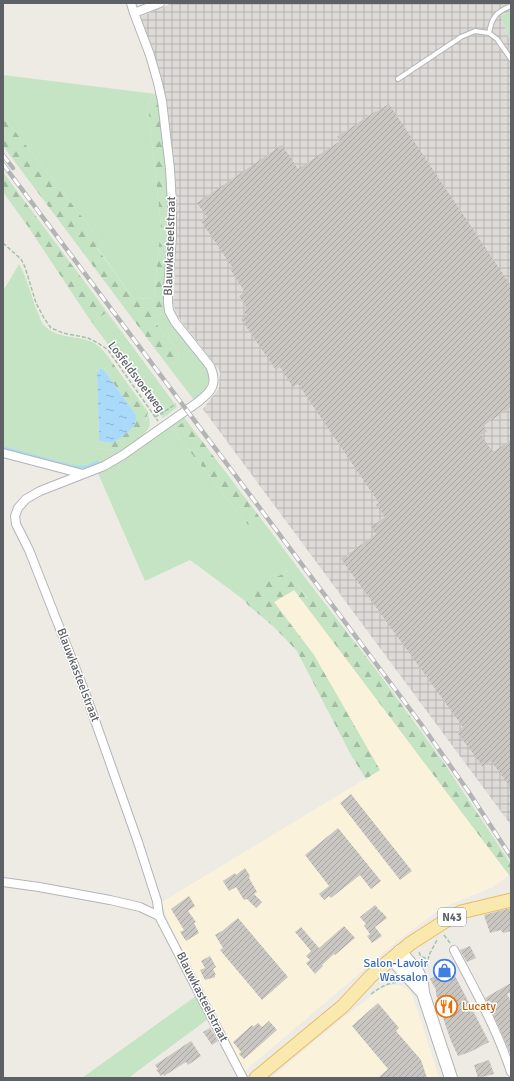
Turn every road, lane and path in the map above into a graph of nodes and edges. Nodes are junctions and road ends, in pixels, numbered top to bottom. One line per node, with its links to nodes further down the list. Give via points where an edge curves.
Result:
1 (131, 3): 4 (street, Blauwkasteelstraat)
2 (160, 3): 4 (street)
3 (511, 6): 5 (lane, via 502,10 492,21)
4 (134, 13): 11 (street, Blauwkasteelstraat, via 158,83 170,169 172,236 169,311 213,373 213,384 208,394)
5 (489, 33): 6 (lane, via 497,39); 7 (lane, via 475,31 461,37)
6 (511, 59)
7 (398, 79)
8 (3, 243): 10 (path, Losfeldsvoetweg, via 21,259 36,302 51,328 88,338 108,350)
9 (176, 404): 10 (path)
10 (155, 417): 11 (path, Losfeldsvoetweg)
11 (162, 427): 13 (street, Blauwkasteelstraat, via 123,455)
12 (3, 453): 13 (street)
13 (83, 474): 16 (street, Blauwkasteelstraat, via 26,499 18,508 16,524 29,550 86,695 138,842 157,901)
14 (3, 882): 16 (street, via 110,900 140,907)
15 (511, 900): 19 (main road, N43, via 462,912)
16 (159, 916): 25 (street, Blauwkasteelstraat)
17 (443, 933): 18 (path)
18 (454, 950): 24 (street, via 492,1024)
19 (396, 955): 26 (main road, N43, via 343,1006); 27 (main road, via 418,973 422,982 423,994)
20 (422, 957): 21 (path)
21 (428, 959)
22 (392, 975): 23 (path)
23 (393, 983)
24 (511, 1072)
25 (243, 1078)
26 (256, 1078)
27 (450, 1078)

